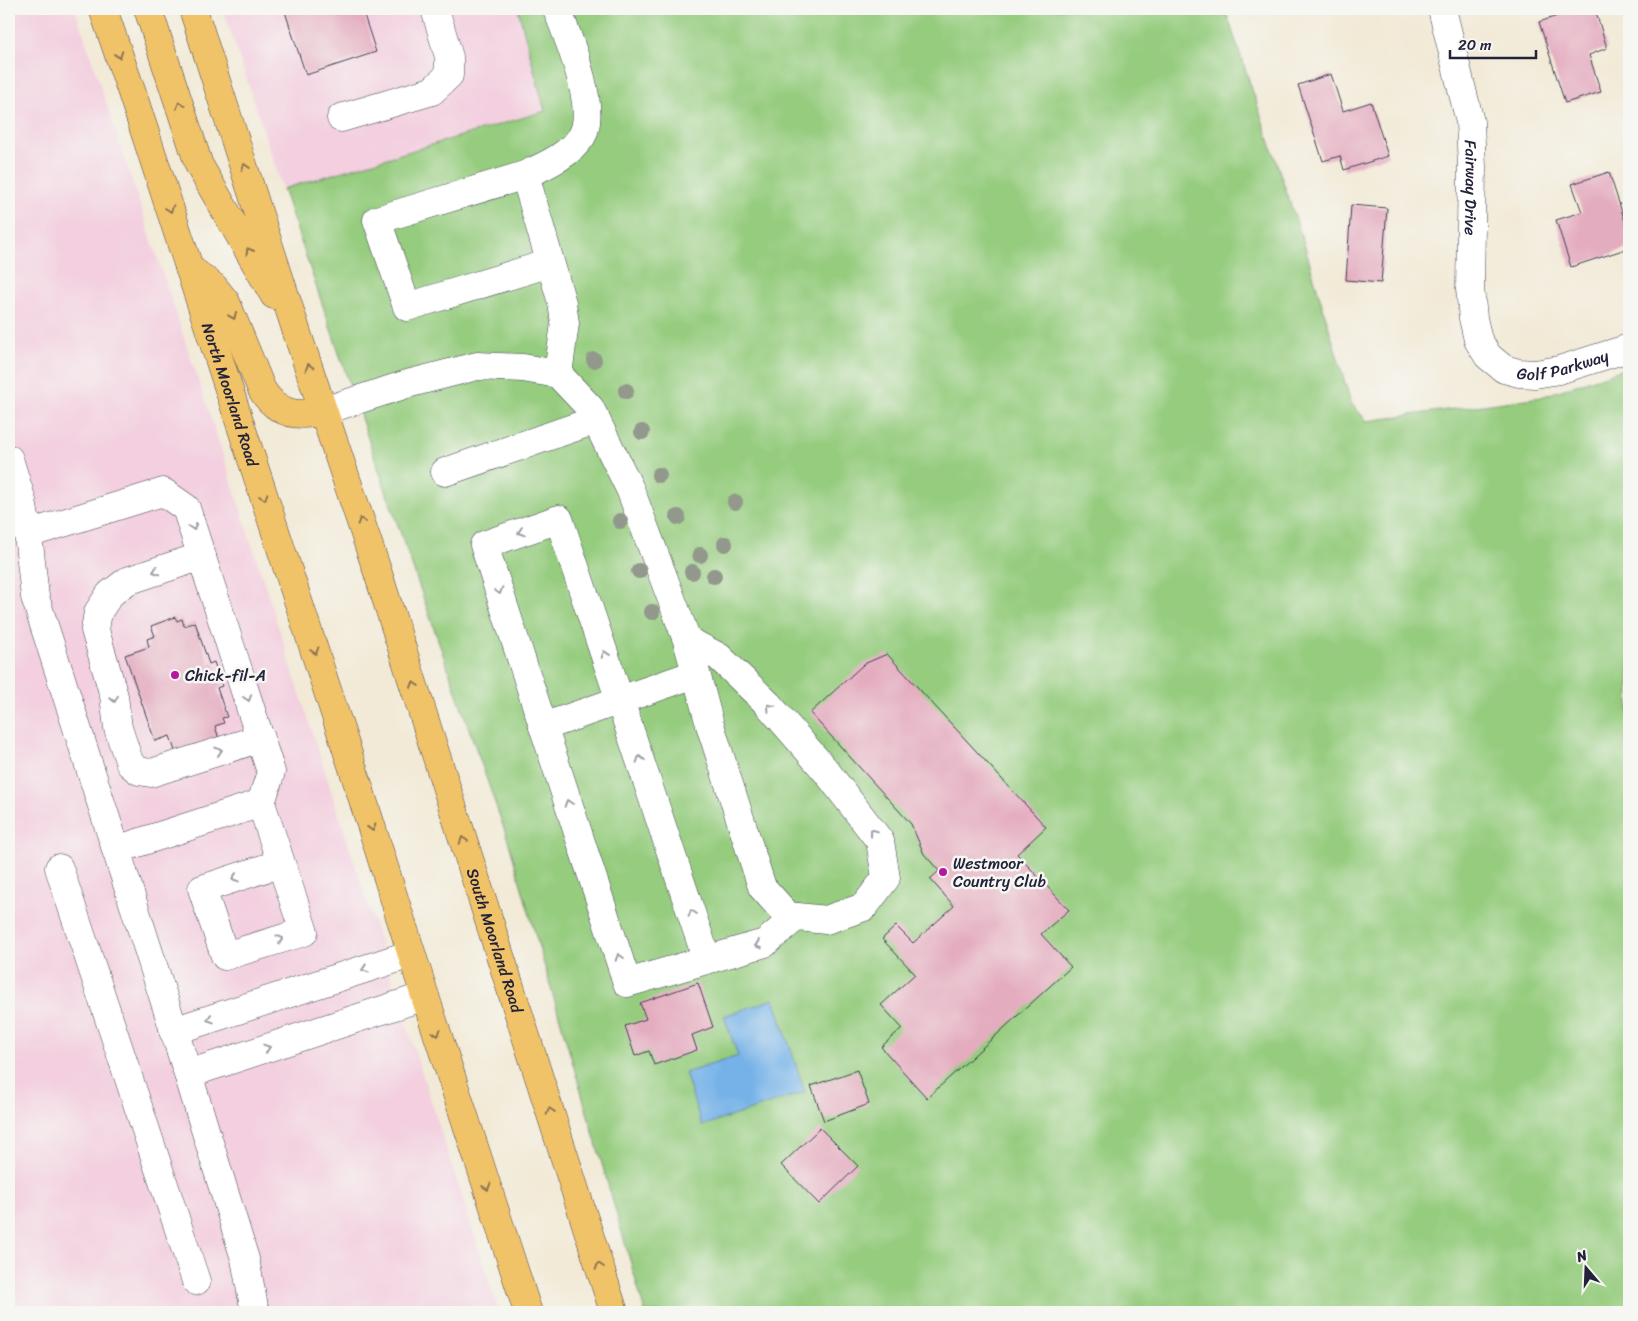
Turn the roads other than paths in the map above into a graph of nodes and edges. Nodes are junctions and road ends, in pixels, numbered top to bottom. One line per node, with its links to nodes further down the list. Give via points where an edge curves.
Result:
1 (103, 9): 10 (main road, North Moorland Road, one-way to 10)
2 (148, 9): 11 (main road, one-way to 2, via 199,165)
3 (193, 9): 11 (main road, one-way to 3)
4 (436, 9): 7 (street, via 449,57 449,75 432,91)
5 (558, 9): 8 (street, via 578,68 586,120 582,135 574,146)
6 (1442, 9): 13 (street, Fairway Drive, via 1470,122 1470,289 1473,318 1478,340)
7 (341, 118)
8 (525, 176): 9 (street); 9 (street, via 377,220 407,307)
9 (550, 263): 14 (street, via 565,323)
10 (189, 268): 15 (main road, one-way to 15, via 214,287 226,302 269,401 286,412 296,414); 32 (main road, North Moorland Road, one-way to 32)
11 (299, 339): 15 (main road, one-way to 11)
12 (1629, 348): 13 (street, Golf Parkway, via 1559,370 1535,374 1520,374)
13 (1496, 363)
14 (558, 374): 15 (street, via 523,368 477,366); 16 (street, via 590,408)
15 (323, 410): 40 (main road, South Moorland Road, one-way to 15)
16 (596, 420): 18 (street); 22 (street, via 630,489)
17 (9, 459): 19 (street)
18 (445, 472)
19 (15, 503): 20 (street)
20 (28, 534): 21 (street, one-way to 21, via 163,492 186,508); 28 (street, via 35,597)
21 (202, 556): 26 (street, one-way to 26); 26 (street, one-way to 26, via 127,581 110,594 98,612 95,630 114,696 118,728 130,764 139,771 152,773)
22 (687, 640): 23 (street); 31 (street, one-way to 22, via 826,920 864,907 886,878 880,841 768,704 719,657)
23 (695, 674): 24 (street); 31 (street, via 762,887 788,916)
24 (621, 700): 25 (street); 25 (street, one-way to 25, via 559,519 493,541 484,545); 33 (street, one-way to 24)
25 (543, 727): 33 (street, one-way to 25, via 627,983)
26 (261, 738): 27 (street, via 271,772)
27 (261, 803): 28 (street); 29 (street)
28 (116, 850): 35 (street)
29 (281, 863)
30 (59, 868): 37 (street)
31 (796, 917): 33 (street, one-way to 33, via 765,943)
32 (411, 954): 34 (main road); 35 (street, one-way to 35)
33 (707, 960)
34 (425, 996): 36 (street, one-way to 34); 39 (main road, one-way to 39)
35 (173, 1031): 36 (street)
36 (188, 1074): 38 (street, via 245,1259)
37 (196, 1281)
38 (255, 1312)
39 (528, 1312)
40 (614, 1312)

